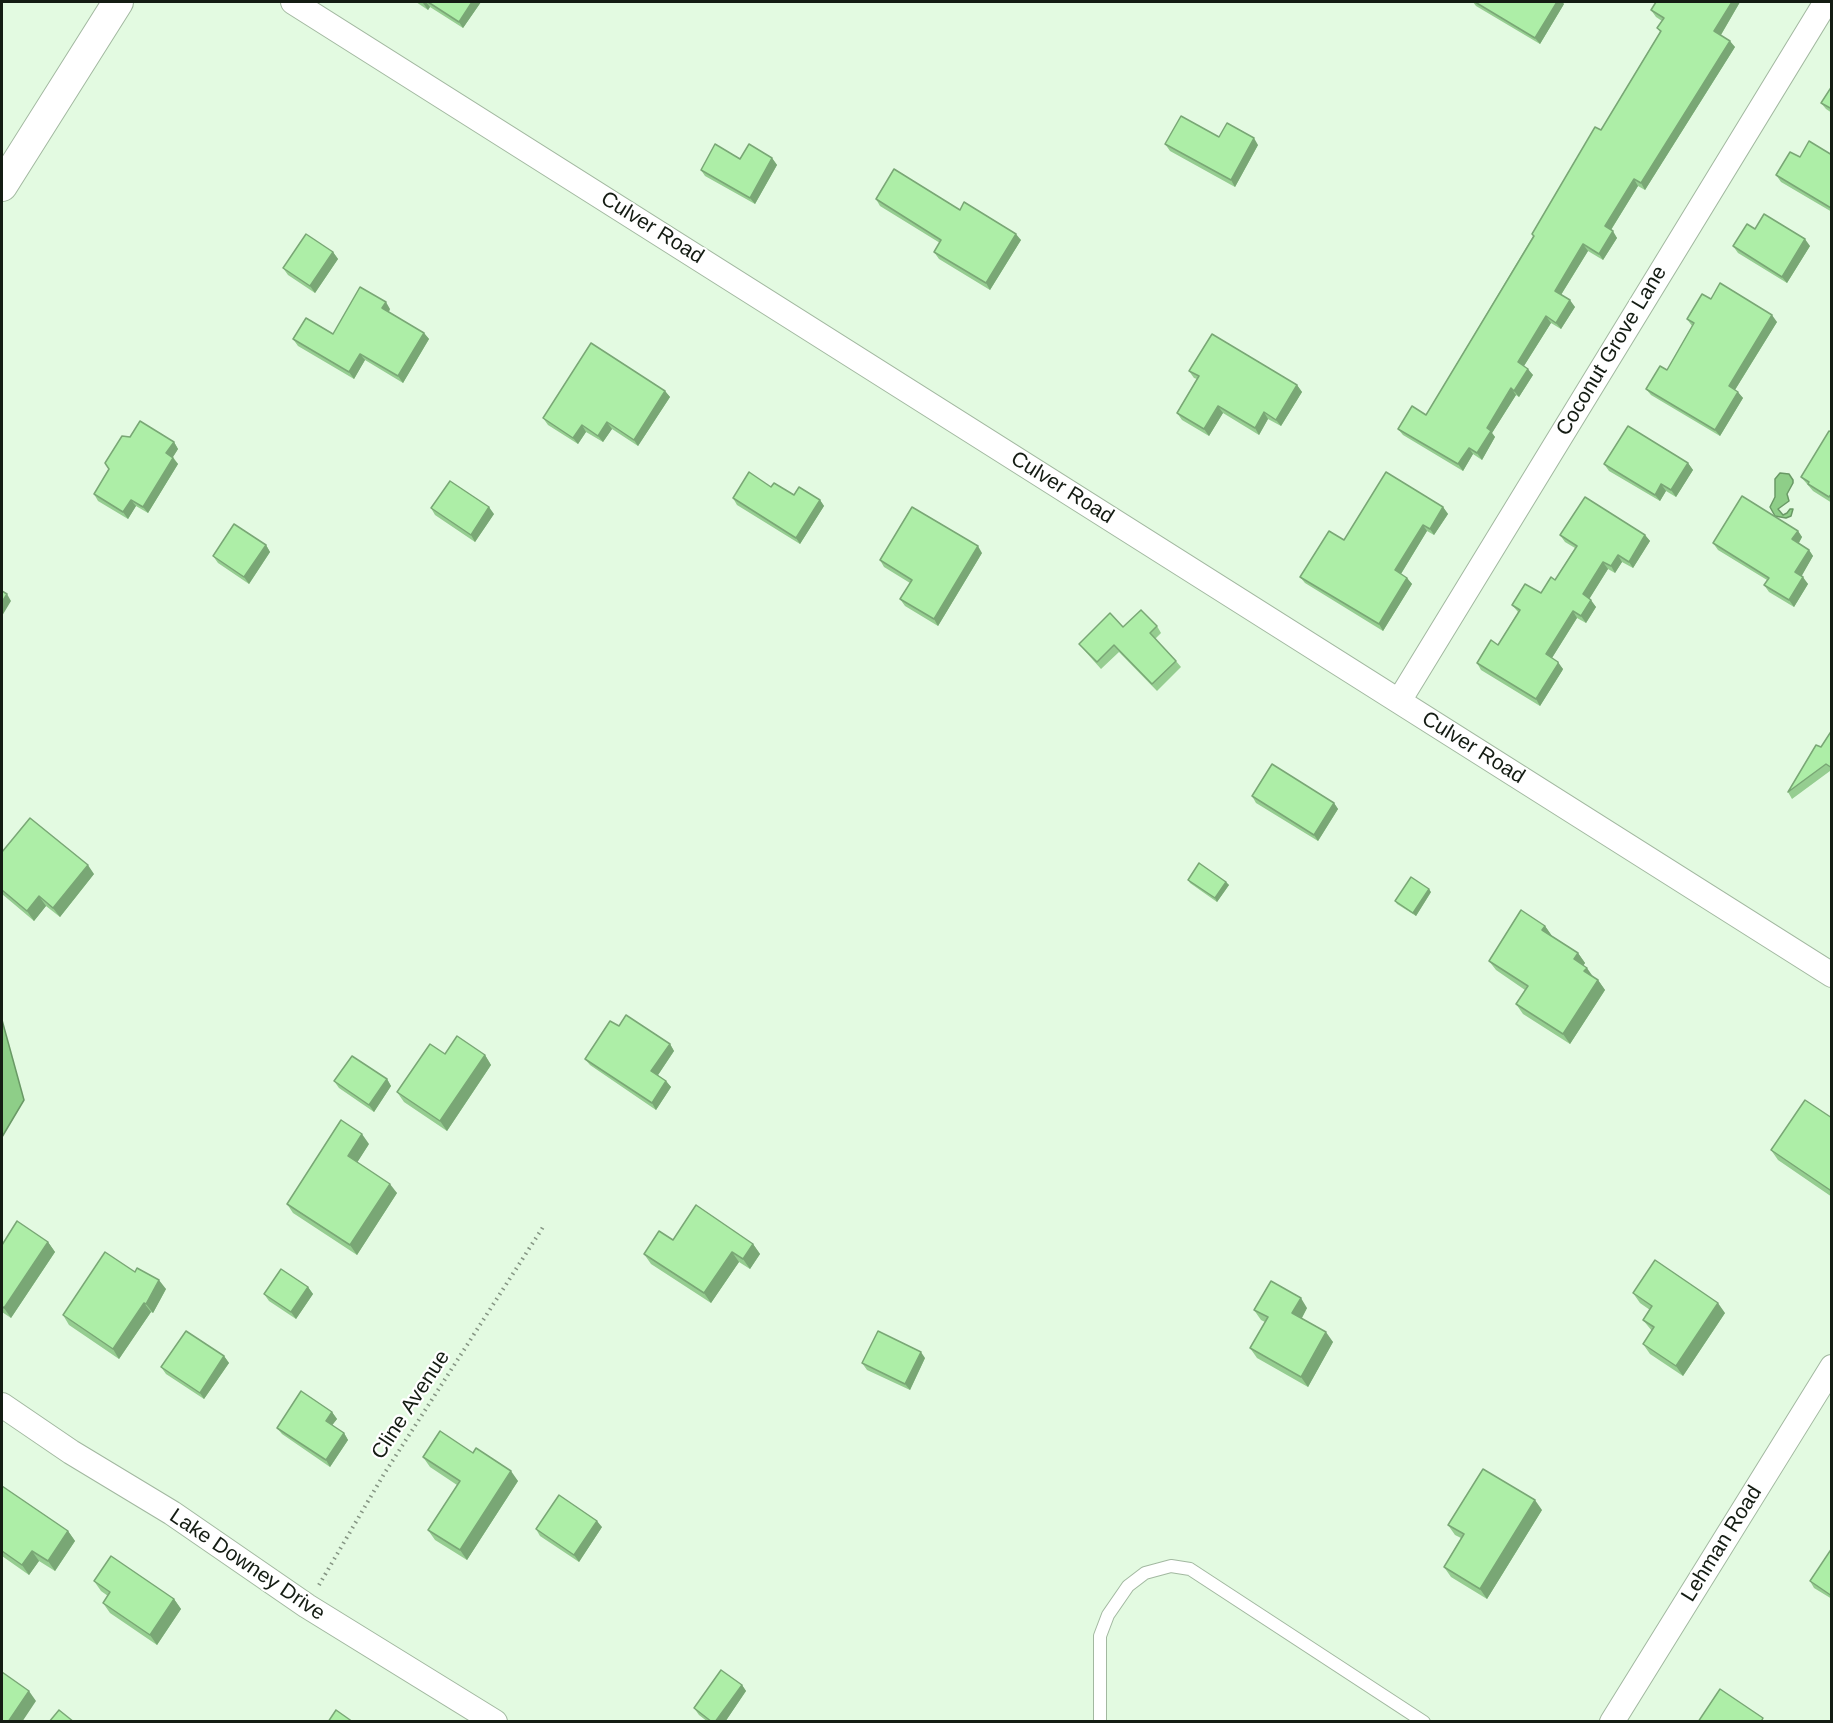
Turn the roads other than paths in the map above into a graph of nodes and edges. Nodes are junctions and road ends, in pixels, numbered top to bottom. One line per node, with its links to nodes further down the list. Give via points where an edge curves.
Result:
1 (118, 2): 4 (street)
2 (293, 2): 5 (street, Culver Road)
3 (1826, 2): 5 (street, Coconut Grove Lane)
4 (2, 186)
5 (1399, 701): 6 (street, Culver Road)
6 (1832, 975)
7 (1832, 1367): 12 (street, Lehman Road)
8 (2, 1405): 9 (street, Lake Downey Drive, via 70,1452 172,1513 307,1606)
9 (495, 1722)
10 (1100, 1722): 11 (lane, via 1100,1636 1108,1615 1128,1586 1145,1573 1171,1566 1190,1569)
11 (1424, 1722)
12 (1612, 1722)

